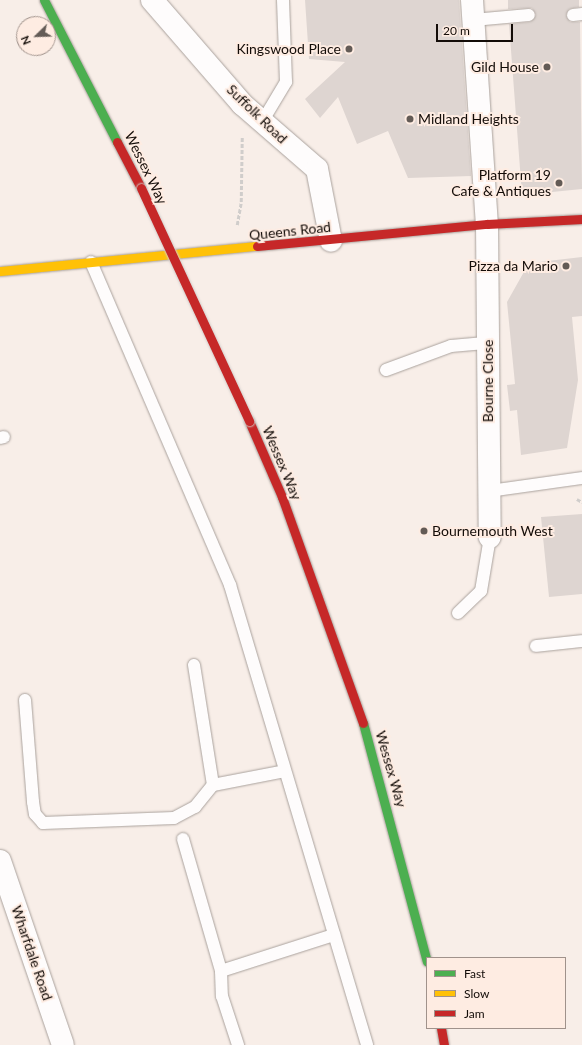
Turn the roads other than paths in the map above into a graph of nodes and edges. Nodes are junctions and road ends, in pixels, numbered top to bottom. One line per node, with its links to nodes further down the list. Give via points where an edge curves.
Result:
1 (44, 0): 27 (main road, Wessex Way, bridge, via 141,188 249,421 304,557 361,717)
2 (152, 0): 6 (street, Suffolk Road, via 242,104)
3 (284, 0): 6 (lane, via 286,82)
4 (472, 10): 5 (lane); 8 (street, Bourne Close)
5 (529, 15)
6 (262, 122): 9 (street, Suffolk Road, via 318,169)
7 (582, 219): 8 (main road, Queens Road)
8 (487, 224): 9 (main road, Queens Road); 12 (street, Bourne Close)
9 (331, 241): 10 (main road, Queens Road)
10 (91, 262): 11 (main road, Queens Road); 22 (lane, via 230,585)
11 (0, 271)
12 (488, 343): 13 (lane, via 451,346); 15 (street, Bourne Close)
13 (386, 370)
14 (582, 478): 15 (lane)
15 (489, 491): 16 (street, Bourne Close)
16 (490, 537): 17 (lane, via 481,591)
17 (458, 613)
18 (582, 641): 19 (lane)
19 (536, 646)
20 (194, 665): 23 (lane)
21 (25, 700): 23 (lane, via 33,802 35,814 43,823 174,818 195,807)
22 (286, 771): 23 (lane); 26 (lane)
23 (212, 785)
24 (183, 840): 28 (lane)
25 (0, 861): 30 (street, Wharfdale Road)
26 (334, 935): 28 (lane); 32 (lane)
27 (426, 958)
28 (221, 971): 31 (lane, via 222,996)
29 (441, 1029): 33 (main road)
30 (63, 1045)
31 (238, 1045)
32 (367, 1045)
33 (444, 1045)

